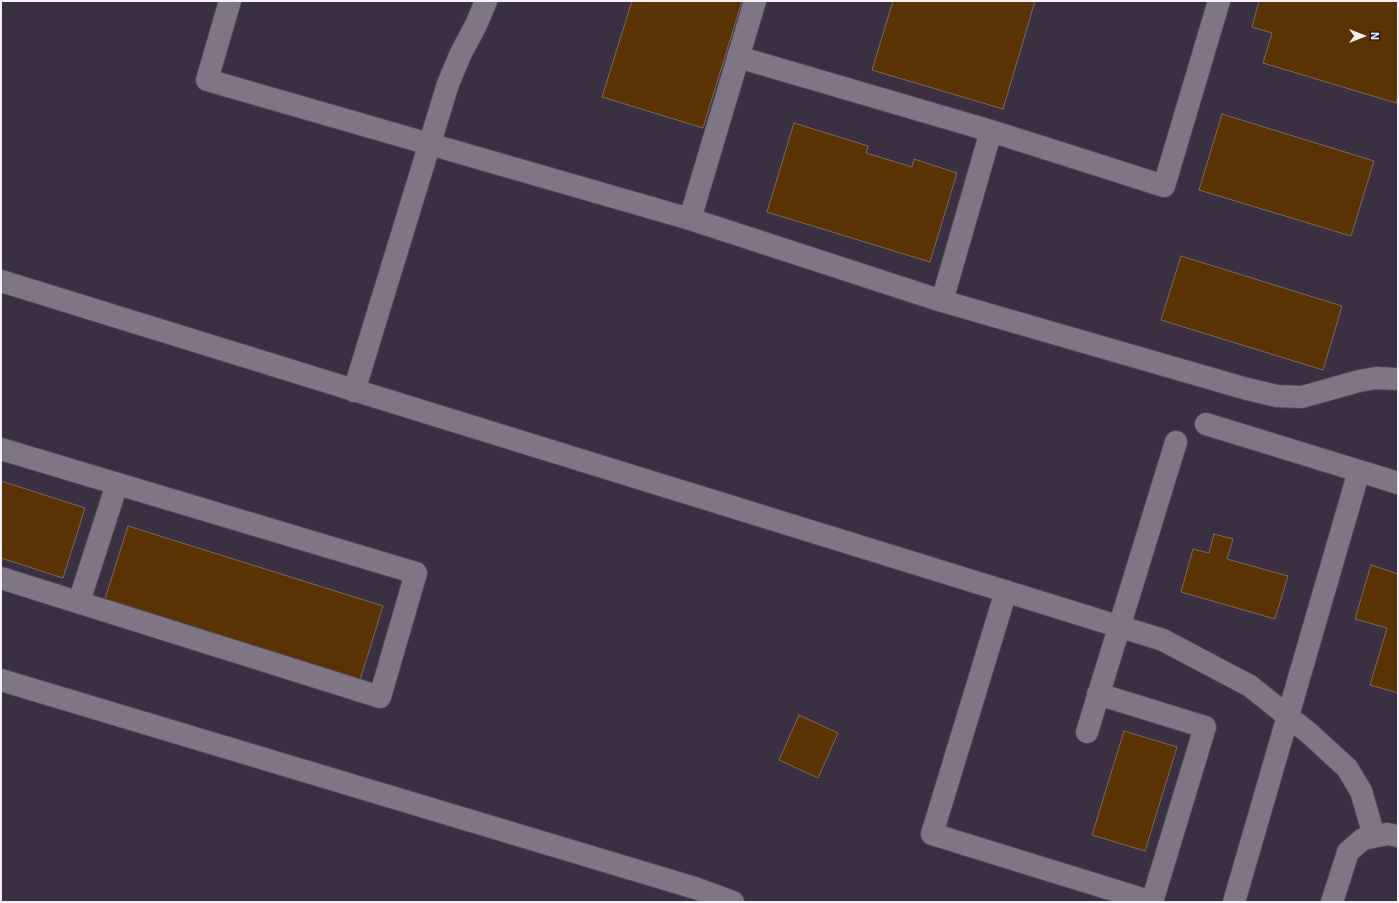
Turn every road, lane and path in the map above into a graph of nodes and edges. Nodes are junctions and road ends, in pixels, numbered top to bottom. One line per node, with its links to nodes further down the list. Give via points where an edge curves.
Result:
1 (230, 1): 7 (lane, via 207,80)
2 (486, 1): 7 (lane, via 448,84)
3 (755, 1): 5 (lane)
4 (1219, 1): 6 (lane, via 1164,186)
5 (738, 57): 6 (lane); 8 (lane)
6 (991, 131): 10 (lane)
7 (431, 143): 8 (lane); 12 (lane)
8 (690, 219): 10 (lane)
9 (1, 281): 12 (lane)
10 (942, 301): 11 (lane, via 1276,396 1302,397 1359,381 1376,378)
11 (1398, 379)
12 (354, 391): 20 (lane)
13 (1206, 424): 16 (lane)
14 (1176, 442): 22 (lane)
15 (1, 449): 18 (lane)
16 (1359, 471): 17 (lane); 25 (lane)
17 (1398, 483)
18 (118, 484): 21 (lane); 21 (lane, via 416,573 380,697)
19 (1, 578): 21 (lane)
20 (1006, 591): 22 (lane); 24 (lane, via 932,834 1152,902 1205,727)
21 (79, 602)
22 (1120, 626): 24 (lane); 25 (lane, via 1163,640 1205,661 1250,686)
23 (1, 680): 29 (lane, via 695,888)
24 (1098, 694): 26 (lane)
25 (1288, 717): 27 (lane, via 1347,768 1361,791); 30 (lane)
26 (1087, 732)
27 (1374, 836): 28 (lane); 31 (lane, via 1362,839 1348,852)
28 (1398, 836)
29 (734, 902)
30 (1234, 902)
31 (1332, 902)

